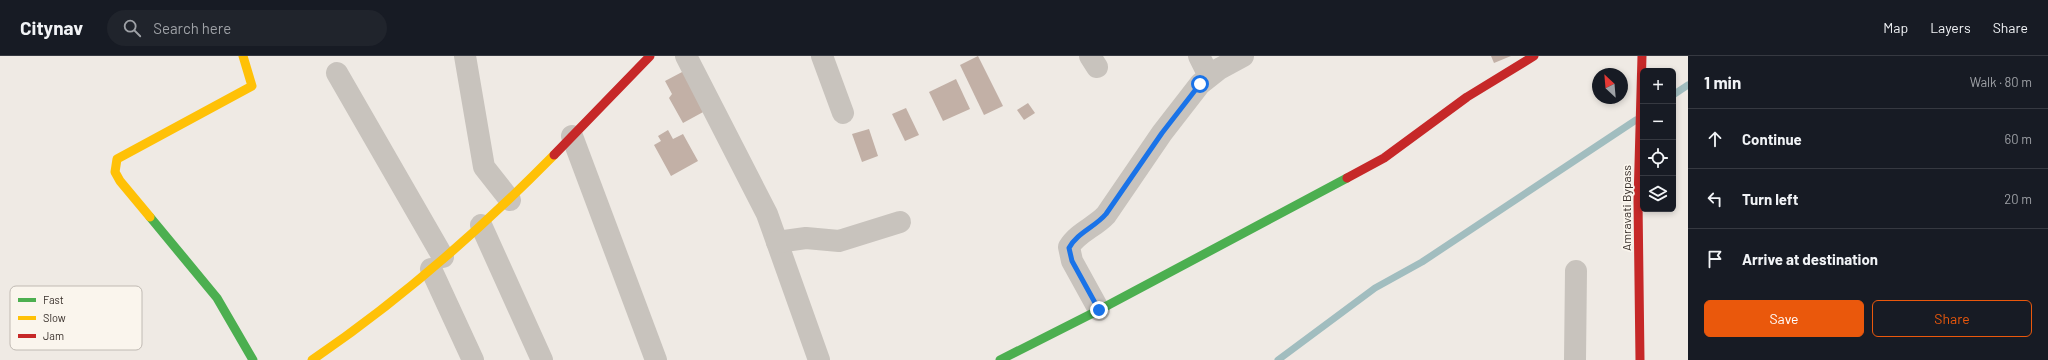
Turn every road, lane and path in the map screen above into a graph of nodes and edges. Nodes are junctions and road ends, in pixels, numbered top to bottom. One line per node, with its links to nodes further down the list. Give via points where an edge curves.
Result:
1 (243, 56): 21 (main road, via 252,86 117,160 115,172 217,298)
2 (465, 56): 14 (street, via 484,167)
3 (650, 56): 13 (main road)
4 (686, 56): 17 (street, via 767,214)
5 (822, 56): 12 (street)
6 (1199, 56): 11 (street)
7 (1243, 56): 11 (street)
8 (1534, 56): 20 (main road, via 1467,97 1384,158)
9 (1642, 56): 29 (main road, Amravati Bypass, via 1638,202)
10 (338, 74): 18 (street)
11 (1209, 76): 20 (street, via 1162,133 1106,214 1073,240 1069,248 1072,261)
12 (843, 112)
13 (572, 136): 14 (main road); 25 (street)
14 (510, 200): 16 (main road)
15 (900, 222): 17 (street, via 839,241 806,238)
16 (481, 225): 18 (main road); 24 (street)
17 (777, 242): 26 (street)
18 (437, 263): 22 (main road); 23 (street)
19 (1576, 271): 28 (street)
20 (1099, 310): 27 (main road)
21 (253, 360)
22 (312, 360)
23 (473, 360)
24 (542, 360)
25 (656, 360)
26 (819, 360)
27 (1000, 360)
28 (1575, 360)
29 (1640, 360)

